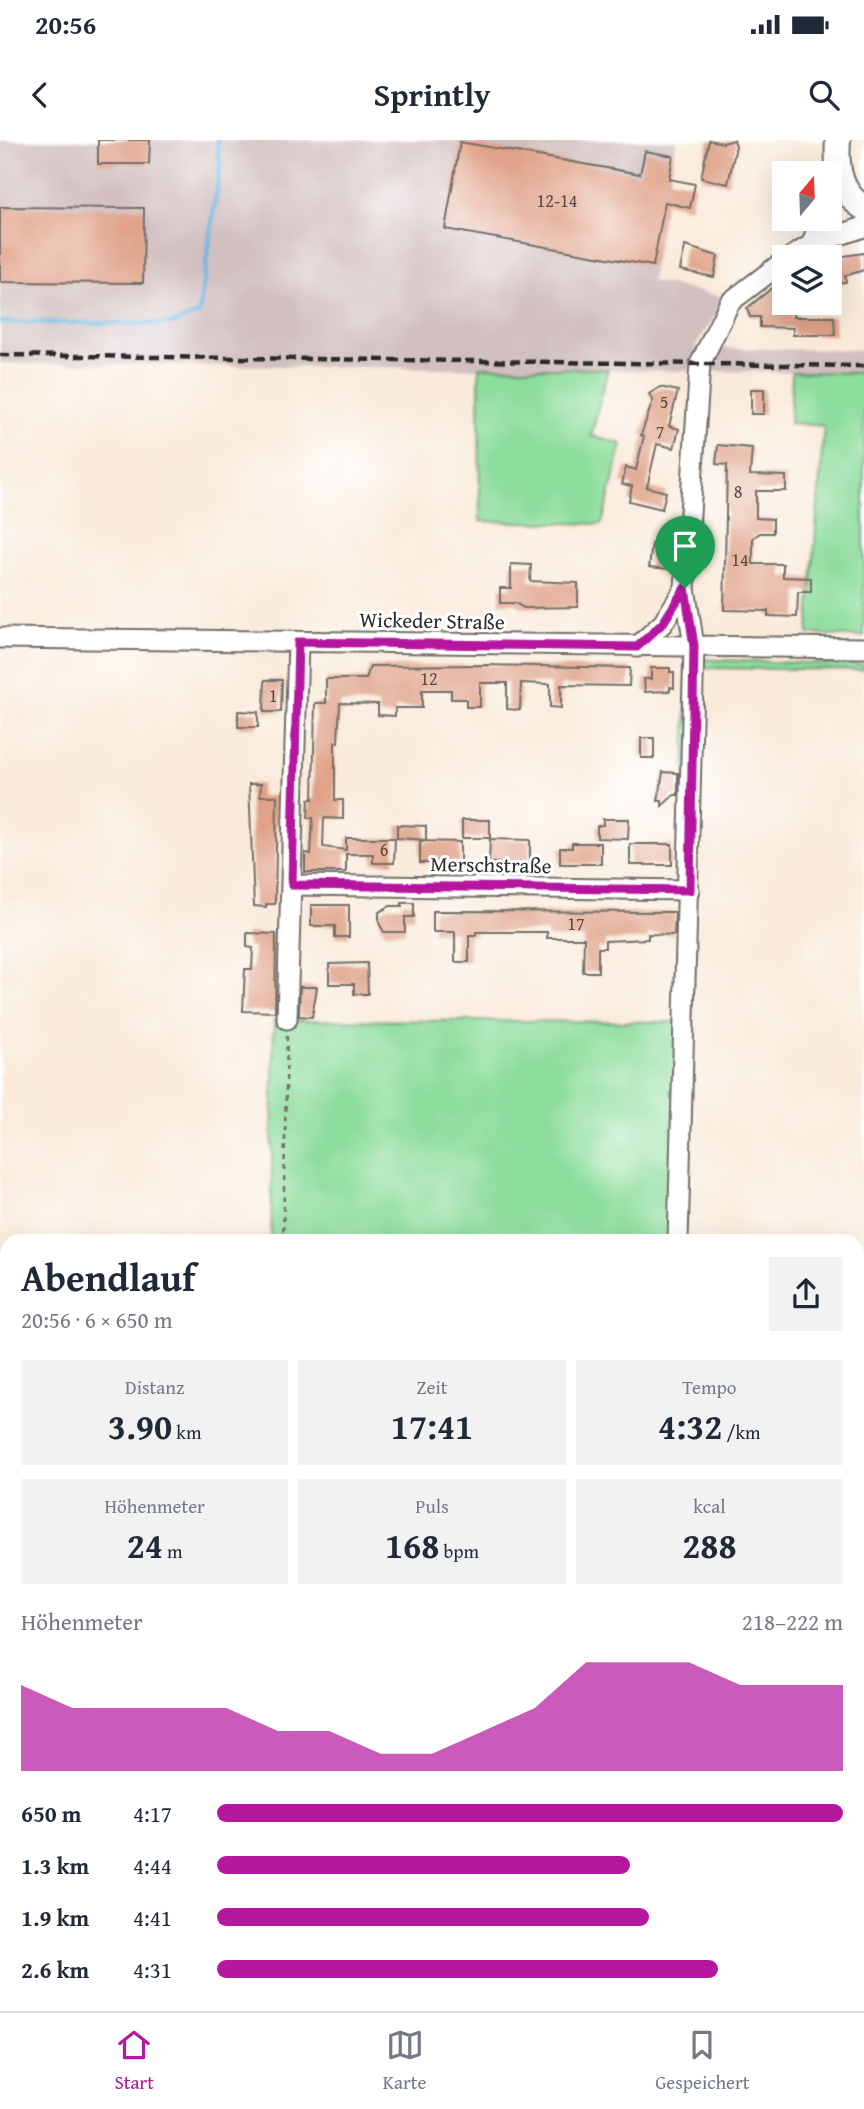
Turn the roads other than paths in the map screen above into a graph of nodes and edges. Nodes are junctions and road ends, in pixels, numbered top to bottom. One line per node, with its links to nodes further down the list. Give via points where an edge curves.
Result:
1 (838, 140): 2 (main road)
2 (836, 161)
3 (842, 190): 4 (main road)
4 (864, 208)
5 (864, 227): 7 (street)
6 (816, 231): 7 (street)
7 (812, 244)
8 (772, 270): 9 (street, via 730,302 703,355)
9 (685, 588): 12 (street); 13 (street, via 663,623)
10 (0, 638): 11 (street, Wickeder Straße)
11 (298, 642): 13 (street, Wickeder Straße); 15 (street)
12 (694, 646): 13 (street, Wickeder Straße); 14 (street, Wickeder Straße); 16 (street)
13 (637, 647)
14 (864, 648)
15 (292, 885): 16 (street, Merschstraße); 17 (street)
16 (690, 890): 18 (street)
17 (287, 1019)
18 (678, 1234)

